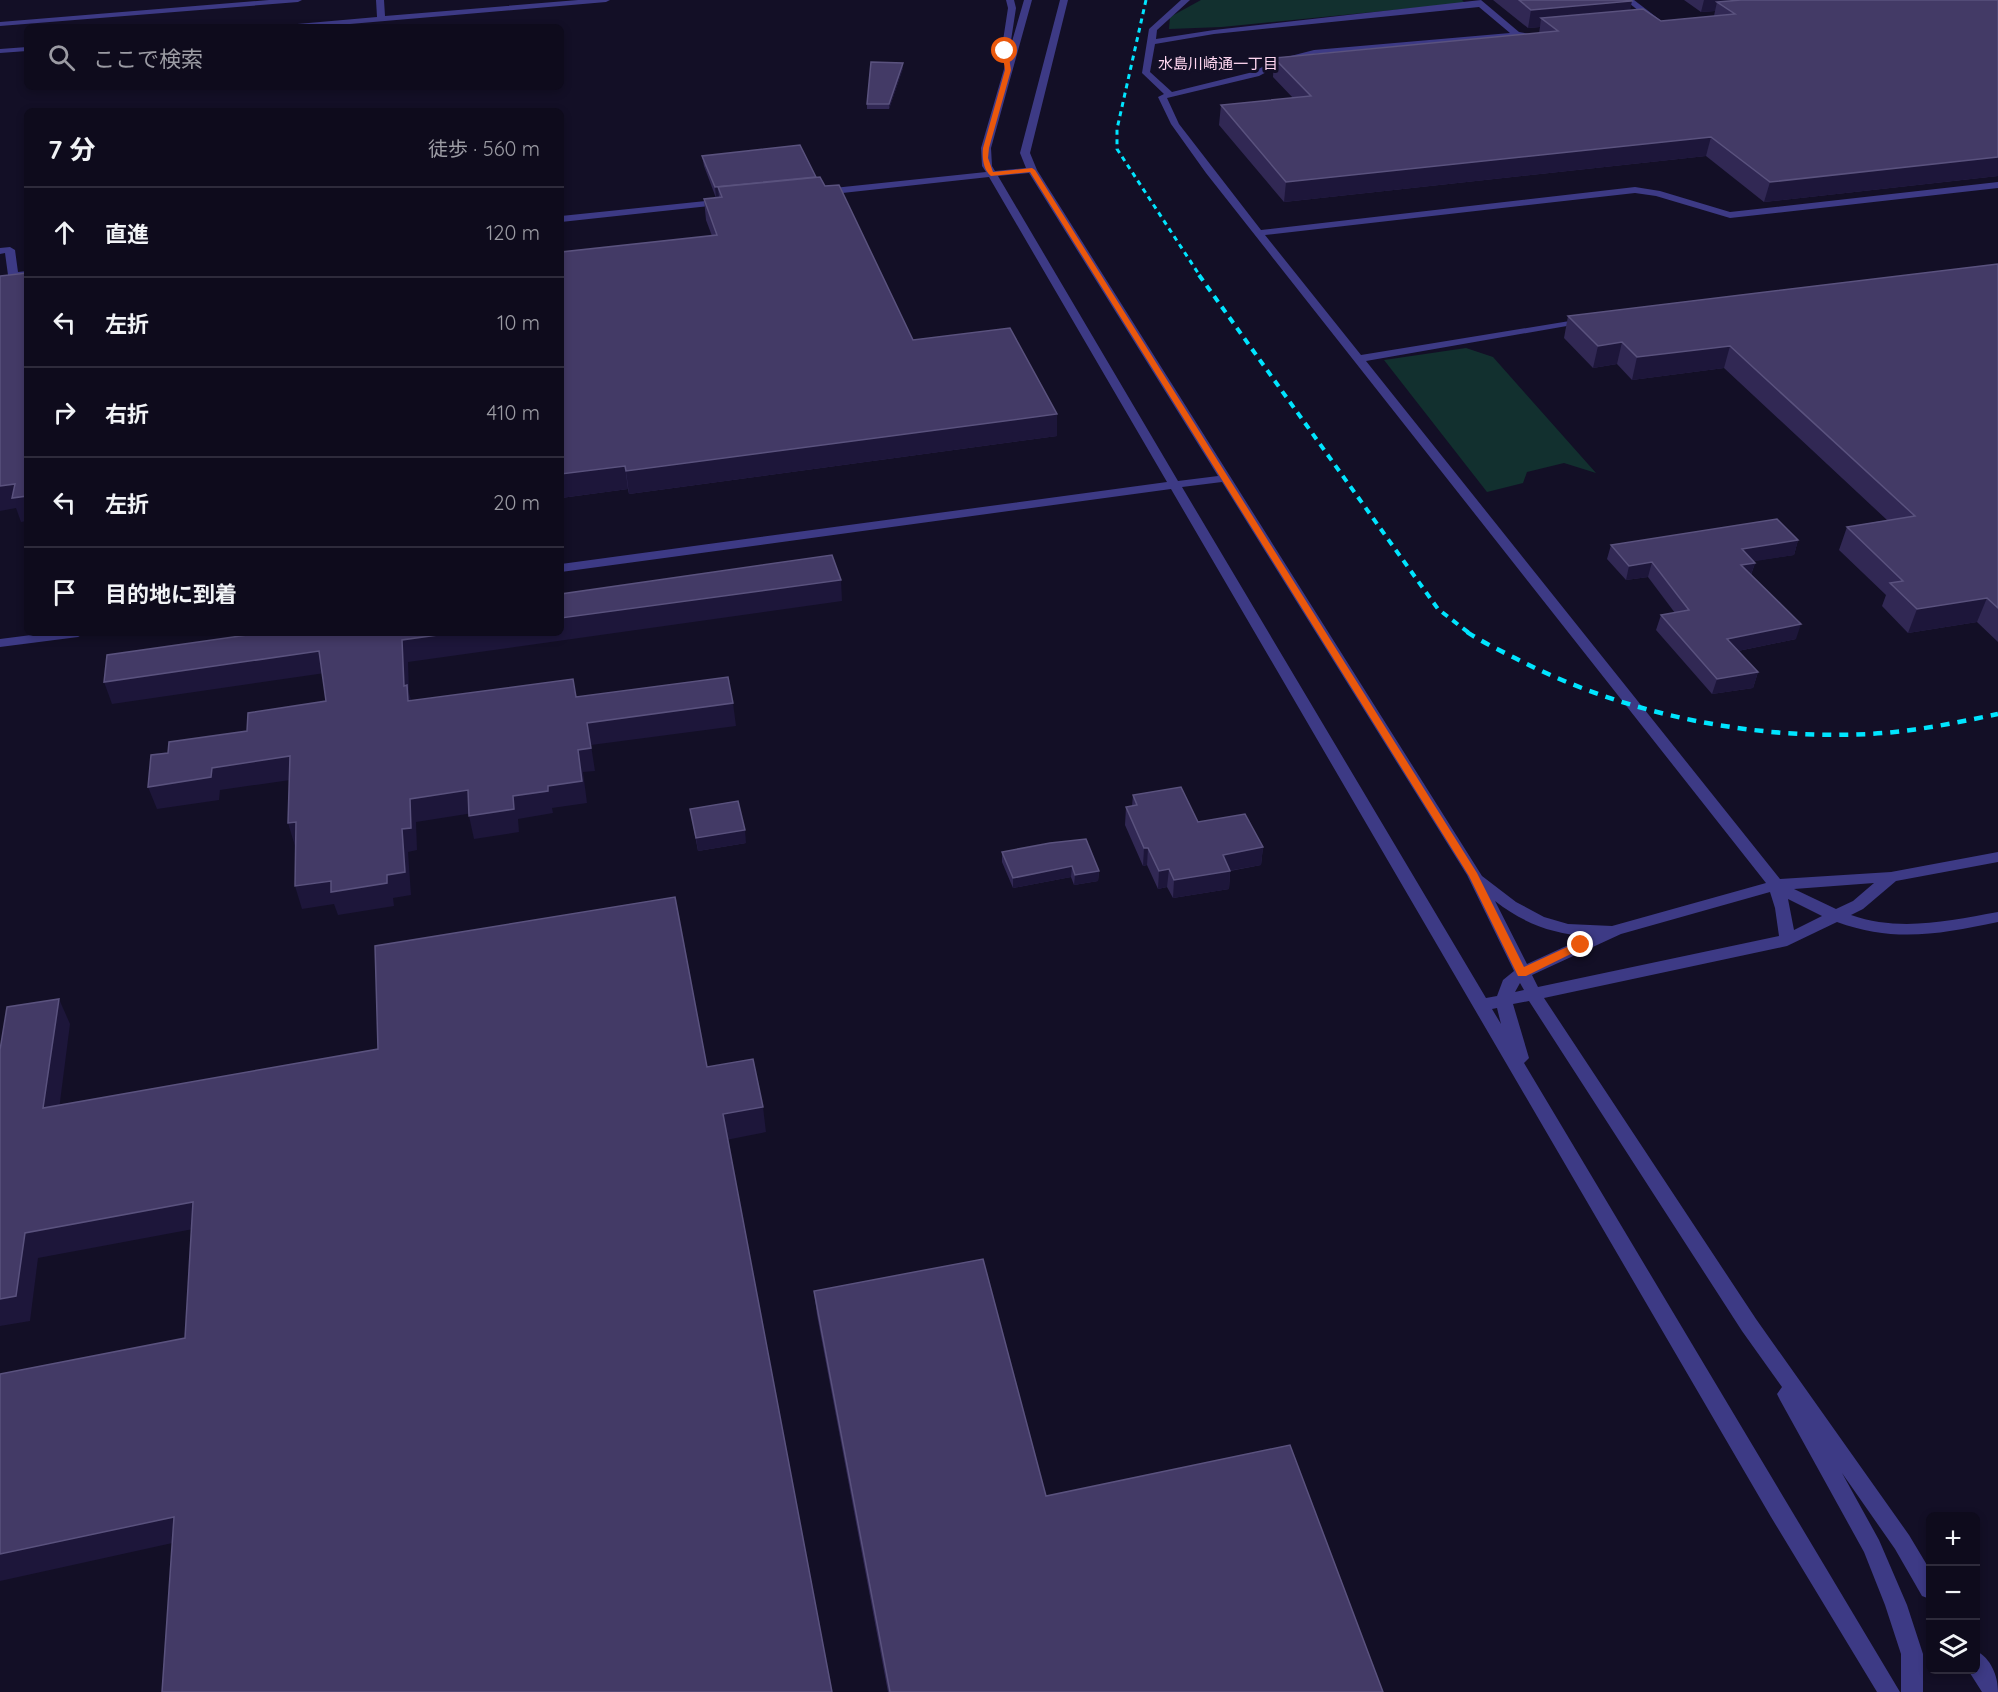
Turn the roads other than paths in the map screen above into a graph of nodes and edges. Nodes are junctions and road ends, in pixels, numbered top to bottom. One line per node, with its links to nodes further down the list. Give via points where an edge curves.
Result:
1 (298, 0): 12 (lane)
2 (380, 0): 10 (lane)
3 (606, 0): 10 (lane)
4 (1010, 0): 19 (lane, via 1005,51)
5 (1028, 0): 19 (lane)
6 (1064, 0): 21 (lane, via 1025,153)
7 (1186, 0): 16 (lane, via 1156,25)
8 (1629, 0): 11 (lane, via 1664,22)
9 (1478, 2): 15 (lane); 16 (lane)
10 (381, 19): 13 (lane)
11 (1647, 23)
12 (0, 24)
13 (322, 24)
14 (1540, 33): 15 (lane)
15 (1517, 35): 20 (lane, via 1314,52 1278,62 1256,74)
16 (1152, 42): 20 (lane, via 1146,73)
17 (24, 49): 18 (lane)
18 (0, 51)
19 (1008, 70): 22 (lane, via 986,148)
20 (1170, 95): 27 (lane, via 1162,97 1175,124)
21 (1032, 170): 22 (lane); 32 (lane)
22 (991, 174): 24 (lane); 33 (lane)
23 (1998, 185): 27 (lane, via 1730,215 1635,190)
24 (817, 192)
25 (735, 201): 26 (lane)
26 (564, 219)
27 (1258, 233): 31 (lane)
28 (0, 250): 29 (lane, via 10,249 13,275)
29 (24, 274)
30 (1599, 317): 31 (lane)
31 (1358, 359): 40 (lane)
32 (1226, 478): 33 (lane); 38 (lane)
33 (1176, 485): 34 (lane); 48 (lane)
34 (564, 568)
35 (55, 636): 36 (lane)
36 (0, 643)
37 (1998, 857): 39 (lane)
38 (1474, 875): 43 (lane, via 1527,918 1580,932); 45 (lane)
39 (1891, 877): 40 (lane); 41 (lane, via 1858,905)
40 (1776, 885): 41 (lane); 43 (lane); 44 (lane)
41 (1837, 915): 42 (lane, via 1897,930); 44 (lane)
42 (1998, 917)
43 (1616, 930): 45 (lane)
44 (1787, 940): 46 (lane)
45 (1522, 973): 46 (lane); 47 (lane, via 1509,984)
46 (1534, 995): 47 (lane); 50 (lane)
47 (1504, 1001): 48 (lane); 49 (lane)
48 (1482, 1005): 49 (lane)
49 (1533, 1092): 53 (lane)
50 (1749, 1326): 51 (lane, via 1902,1542); 54 (lane, via 1872,1547 1912,1654)
51 (1926, 1582)
52 (1980, 1669): 55 (lane)
53 (1889, 1692)
54 (1912, 1692)
55 (1994, 1692)

